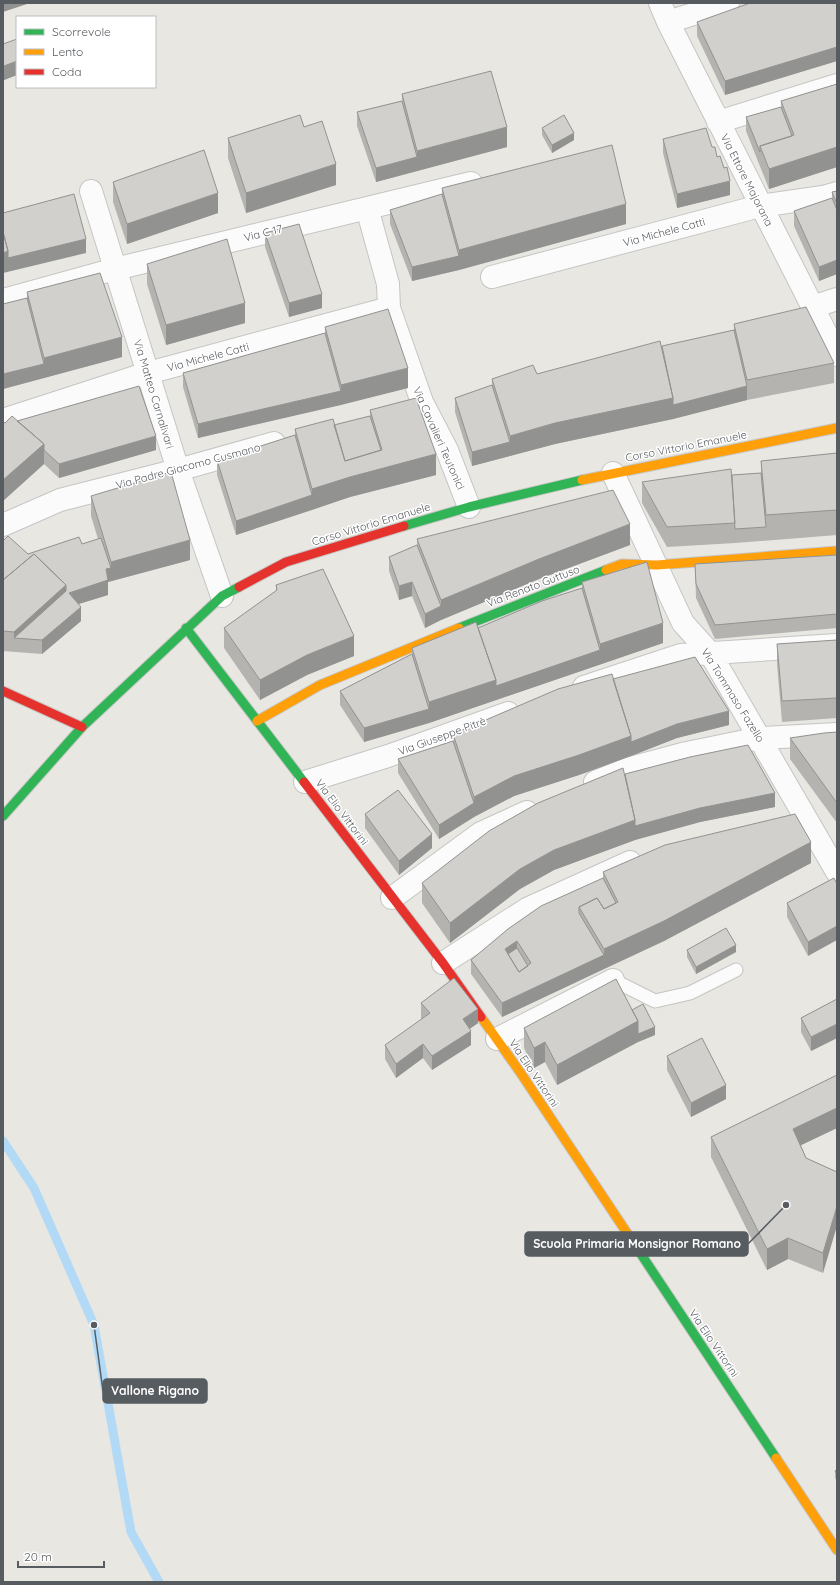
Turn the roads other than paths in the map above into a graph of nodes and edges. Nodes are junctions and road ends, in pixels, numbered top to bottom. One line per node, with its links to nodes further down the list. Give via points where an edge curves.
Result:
1 (728, 3): 2 (street)
2 (664, 13): 4 (street, Via Ettore Majorana)
3 (837, 86): 4 (street)
4 (718, 122): 8 (street, Via Ettore Majorana)
5 (494, 177): 9 (street, Via C 17)
6 (91, 191): 10 (street, Via Matteo Carnalivari)
7 (837, 193): 8 (street, Via Michele Catti)
8 (760, 206): 11 (street, Via Michele Catti); 14 (street, Via Ettore Majorana)
9 (367, 208): 10 (street, Via C 17); 15 (street, Via Cavalieri Teutonici, via 388,284)
10 (115, 269): 13 (street, Via C 17); 17 (street, Via Matteo Carnalivari)
11 (492, 277)
12 (837, 299): 14 (street)
13 (3, 300)
14 (812, 307): 16 (street, Via Ettore Majorana)
15 (389, 308): 17 (street, Via Michele Catti); 23 (street, Via Cavalieri Teutonici, via 414,404 447,450)
16 (837, 355)
17 (148, 373): 18 (street, Via Michele Catti); 21 (street, Via Matteo Carnalivari)
18 (6, 419)
19 (837, 428): 22 (street, Corso Vittorio Emanuele)
20 (292, 438): 21 (street, Via Padre Giacomo Cusmano)
21 (178, 470): 24 (street, Via Padre Giacomo Cusmano, via 60,500); 27 (street, Via Matteo Carnalivari)
22 (613, 473): 23 (street, Corso Vittorio Emanuele); 26 (street, Via Tommaso Fazello)
23 (469, 507): 27 (street, Corso Vittorio Emanuele, via 286,562)
24 (3, 525)
25 (837, 551): 26 (street, Via Renato Guttuso)
26 (656, 565): 30 (street, Via Tommaso Fazello, via 683,623); 34 (street, Via Renato Guttuso, via 622,564 535,597 320,685)
27 (222, 596): 28 (street, Corso Vittorio Emanuele)
28 (186, 628): 34 (street, Via Elio Vittorini); 35 (street, Corso Vittorio Emanuele)
29 (837, 645): 30 (street)
30 (710, 653): 32 (street, via 681,655); 37 (street, Via Tommaso Fazello)
31 (3, 691): 35 (street)
32 (562, 694)
33 (524, 707): 38 (street, Via Giuseppe Pitrè, via 388,756)
34 (257, 721): 38 (street, Via Elio Vittorini)
35 (82, 727): 42 (street, Corso Vittorio Emanuele)
36 (837, 734): 37 (street)
37 (760, 738): 39 (street, via 630,768); 41 (street, Via Tommaso Fazello)
38 (305, 782): 46 (street, Via Elio Vittorini)
39 (576, 790)
40 (542, 805): 46 (street, via 481,833)
41 (805, 815): 43 (street); 45 (street, Via Tommaso Fazello)
42 (3, 816)
43 (781, 820)
44 (649, 855): 47 (street, via 527,909)
45 (837, 872)
46 (392, 898): 47 (street, Via Elio Vittorini)
47 (443, 963): 50 (street, Via Elio Vittorini)
48 (736, 970): 49 (lane, via 690,993 655,1001)
49 (613, 980): 50 (street)
50 (497, 1039): 52 (street, Via Elio Vittorini)
51 (837, 1526): 52 (lane)
52 (826, 1533): 53 (street, Via Elio Vittorini)
53 (837, 1550)

